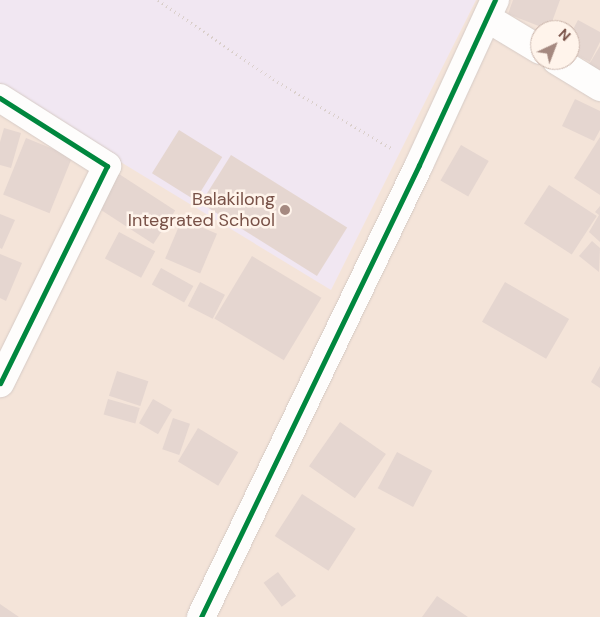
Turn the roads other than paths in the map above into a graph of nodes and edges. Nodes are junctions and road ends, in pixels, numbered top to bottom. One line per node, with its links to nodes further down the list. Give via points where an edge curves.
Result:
1 (491, 9): 2 (street); 7 (street)
2 (530, 42)
3 (572, 70): 4 (street)
4 (600, 87)
5 (0, 98): 6 (street, via 107,166)
6 (0, 383)
7 (201, 617)

